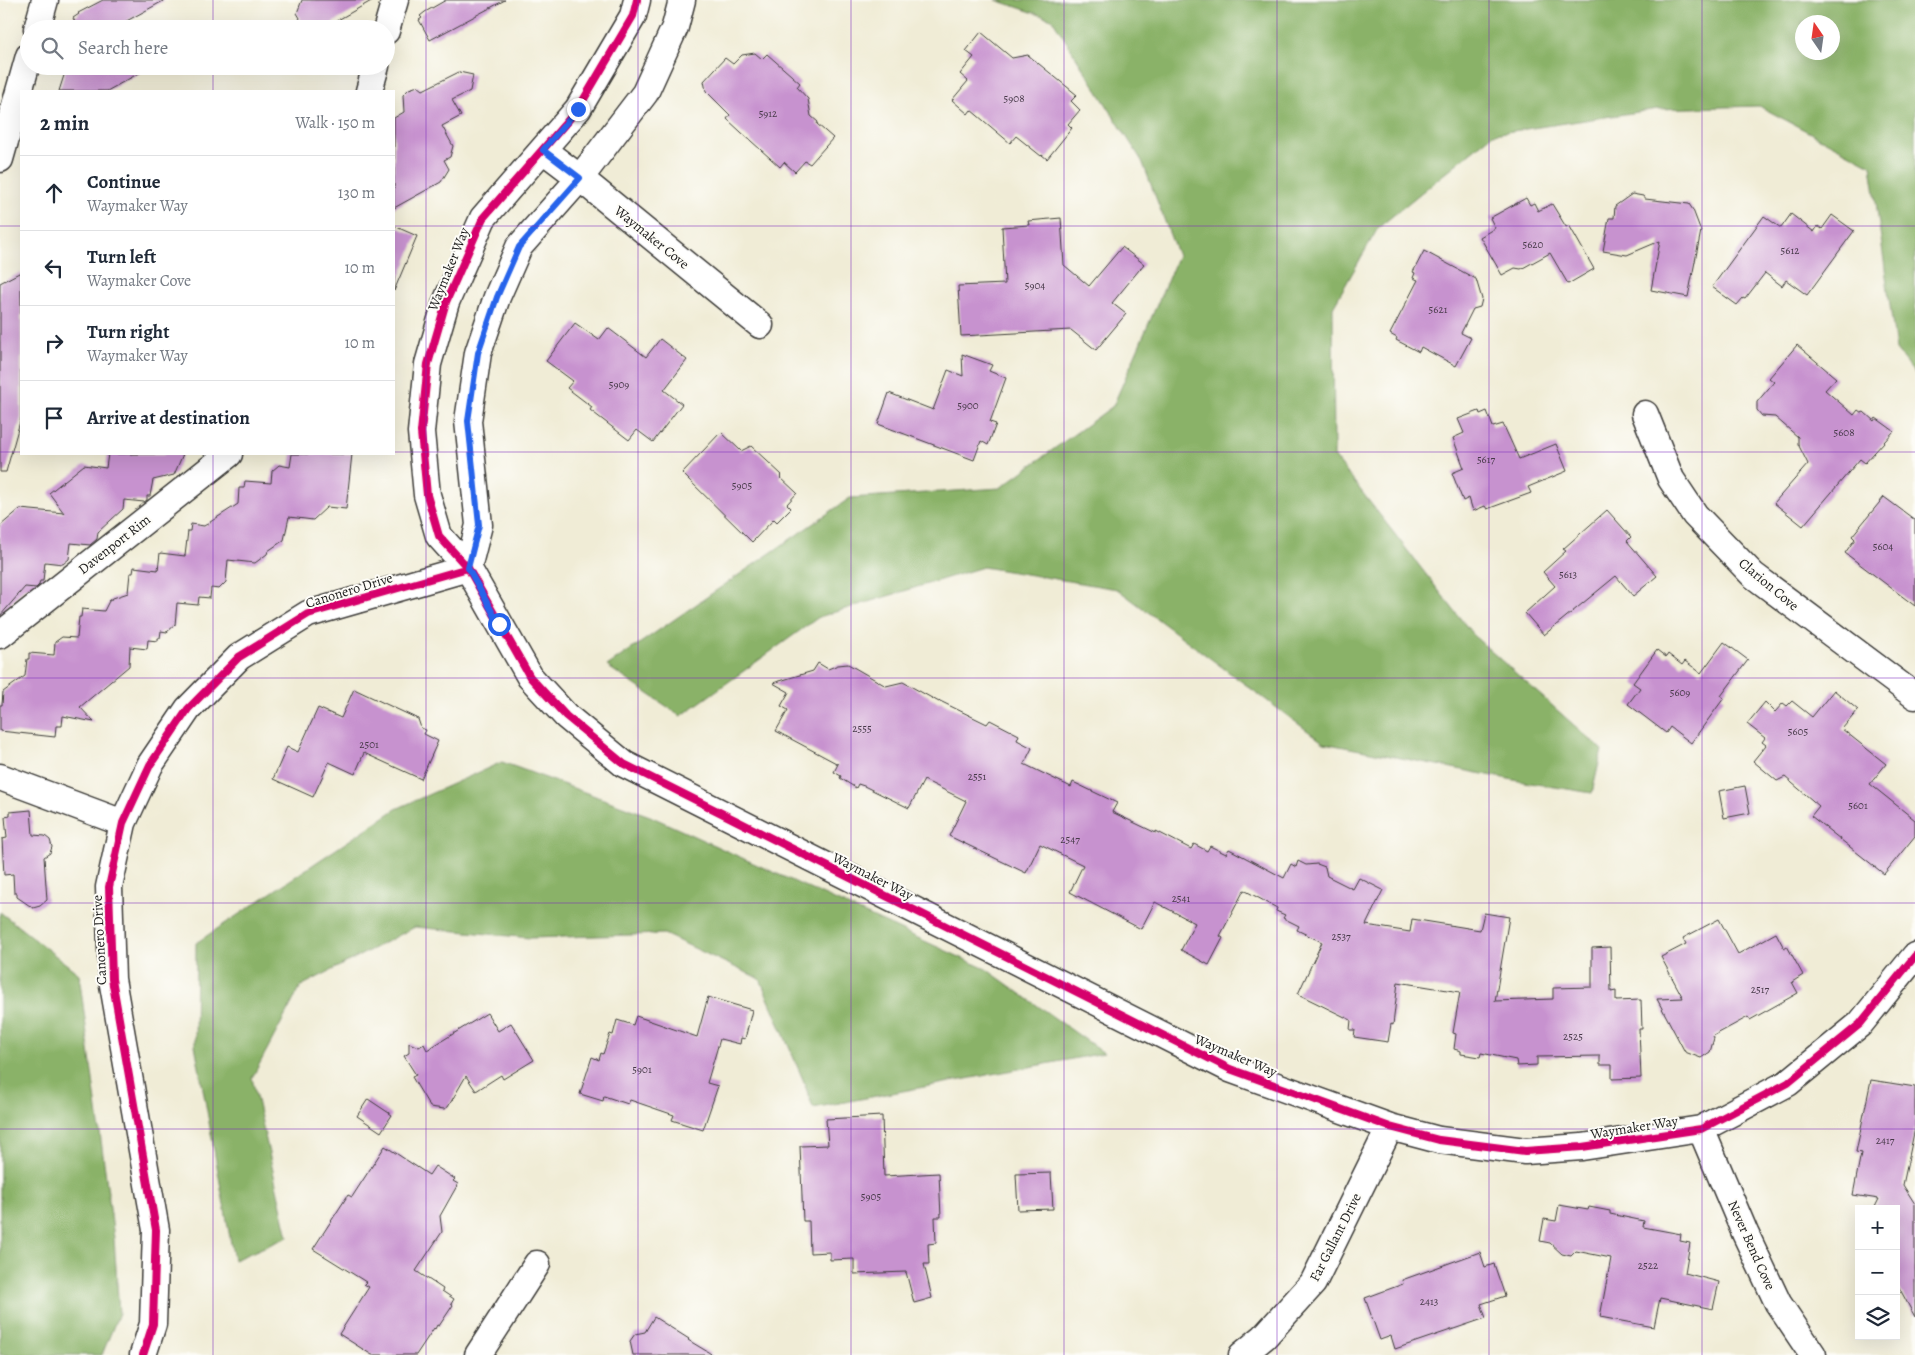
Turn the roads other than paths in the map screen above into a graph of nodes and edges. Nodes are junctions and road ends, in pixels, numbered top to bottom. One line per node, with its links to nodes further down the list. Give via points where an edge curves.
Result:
1 (45, 0): 5 (street)
2 (395, 0): 6 (street)
3 (636, 0): 10 (street, Waymaker Way, via 633,16 578,109)
4 (682, 0): 12 (street, via 675,27 645,93)
5 (39, 20)
6 (389, 20)
7 (24, 75): 11 (street)
8 (373, 75): 9 (street)
9 (369, 90)
10 (543, 150): 12 (street, Waymaker Cove); 16 (street, Waymaker Way, via 483,218 446,302 428,364 421,432 427,495 439,536)
11 (0, 159)
12 (580, 178): 13 (street, Waymaker Cove); 16 (street, via 519,247 478,353 468,421 479,525)
13 (760, 325)
14 (1645, 414): 18 (street, Clarion Cove, via 1672,479 1696,515 1753,575)
15 (228, 455): 17 (street, Davenport Rim)
16 (468, 568): 20 (street, Canonero Drive, via 308,614 239,657 188,709 150,765); 22 (street, Waymaker Way, via 530,677 566,716 624,764 1230,1069)
17 (0, 635)
18 (1915, 696)
19 (0, 777): 20 (street)
20 (123, 823): 25 (street, Canonero Drive, via 109,887 112,979 156,1230 152,1324)
21 (1915, 956): 23 (street, Waymaker Way, via 1860,1024 1788,1083)
22 (1390, 1127): 23 (street, Waymaker Way, via 1438,1140 1525,1151 1582,1147); 27 (street, Far Gallant Drive, via 1314,1282 1264,1337)
23 (1701, 1129): 28 (street, Never Bend Cove, via 1778,1303)
24 (537, 1264): 26 (street)
25 (143, 1355)
26 (478, 1355)
27 (1242, 1355)
28 (1813, 1355)

